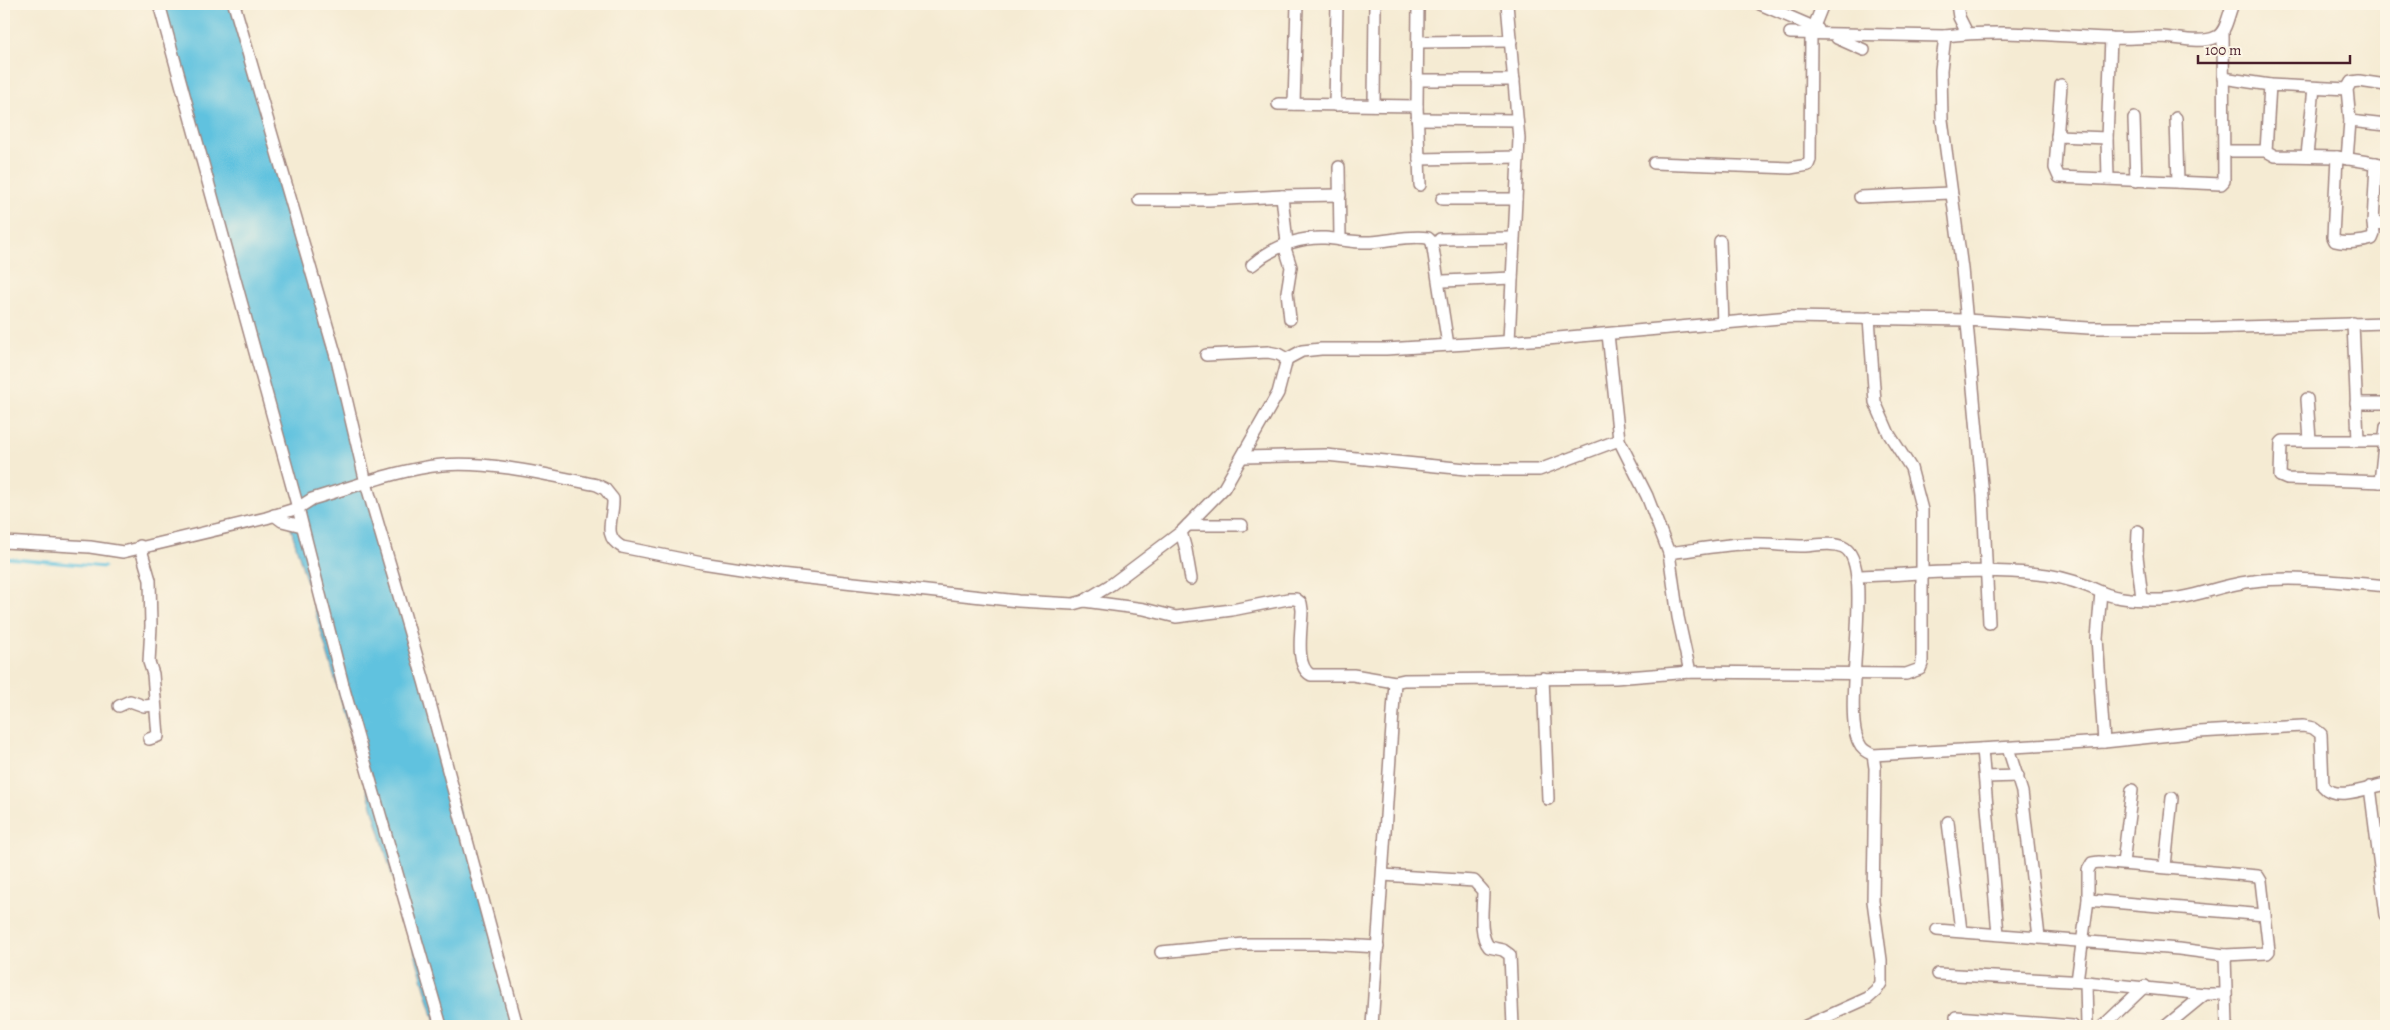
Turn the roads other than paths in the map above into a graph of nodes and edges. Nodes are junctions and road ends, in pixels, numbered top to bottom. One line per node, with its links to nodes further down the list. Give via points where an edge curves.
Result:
1 (160, 4): 94 (street)
2 (234, 4): 93 (street, via 332,344)
3 (1297, 4): 30 (street)
4 (1337, 4): 31 (street)
5 (1375, 4): 32 (street)
6 (1418, 4): 19 (street)
7 (1507, 4): 18 (street)
8 (1760, 4): 20 (street)
9 (1823, 4): 15 (street)
10 (1957, 4): 14 (street)
11 (2233, 4): 12 (street)
12 (2223, 31): 17 (street, via 2217,37 2205,40); 21 (street)
13 (1790, 33): 15 (street)
14 (1967, 33): 16 (street); 17 (street)
15 (1811, 34): 16 (street); 48 (street, via 1808,165 1790,168)
16 (1945, 36): 55 (street, via 1940,96)
17 (2111, 38): 41 (street)
18 (1510, 41): 19 (street); 23 (street)
19 (1418, 42): 22 (street)
20 (1864, 50)
21 (2223, 78): 25 (street); 42 (street)
22 (1417, 80): 23 (street); 33 (street)
23 (1514, 80): 37 (street)
24 (2061, 85): 40 (street)
25 (2270, 85): 27 (street); 43 (street)
26 (2386, 85): 28 (street, via 2359,81 2351,82)
27 (2314, 88): 28 (street); 44 (street)
28 (2347, 89): 38 (street)
29 (1278, 104): 30 (street)
30 (1294, 104): 31 (street)
31 (1335, 105): 32 (street)
32 (1374, 105): 33 (street)
33 (1417, 106): 36 (street)
34 (2134, 118): 52 (street)
35 (2176, 118): 53 (street)
36 (1418, 119): 37 (street); 47 (street)
37 (1517, 120): 45 (street)
38 (2350, 121): 39 (street); 46 (street)
39 (2386, 125)
40 (2057, 136): 41 (street); 51 (street, via 2055,168 2059,177)
41 (2107, 138): 51 (street)
42 (2224, 151): 43 (street); 53 (street, via 2223,182)
43 (2266, 151): 44 (street, via 2274,156)
44 (2307, 155): 46 (street)
45 (1518, 157): 47 (street); 60 (street)
46 (2342, 158): 49 (street); 62 (street, via 2335,241 2372,239)
47 (1419, 160): 54 (street)
48 (1654, 163)
49 (2381, 164): 62 (street)
50 (1339, 167): 56 (street)
51 (2108, 179): 52 (street)
52 (2136, 181): 53 (street)
53 (2178, 182)
54 (1420, 185)
55 (1950, 193): 58 (street); 74 (street)
56 (1340, 195): 57 (street); 65 (street)
57 (1282, 196): 61 (street); 68 (street)
58 (1860, 196)
59 (1442, 199): 60 (street)
60 (1516, 199): 64 (street)
61 (1139, 200)
62 (2373, 223): 63 (street)
63 (2386, 224)
64 (1514, 238): 66 (street); 70 (street)
65 (1340, 240): 68 (street, via 1313,238); 80 (street, via 1370,242 1419,236 1428,238 1432,242)
66 (1440, 240)
67 (1720, 242): 77 (street)
68 (1285, 244): 69 (street); 73 (street, via 1291,267 1287,292)
69 (1252, 265)
70 (1512, 278): 71 (street); 79 (street)
71 (1444, 281)
72 (1870, 318): 74 (street); 77 (street, via 1790,317); 104 (street, via 1875,402 1889,434 1911,468 1920,503)
73 (1290, 319)
74 (1966, 320): 76 (street, via 2089,328); 103 (street)
75 (2386, 322): 76 (street)
76 (2353, 323): 84 (street)
77 (1724, 324): 78 (street)
78 (1608, 334): 79 (street); 87 (street)
79 (1510, 341): 80 (street)
80 (1448, 345): 82 (street, via 1321,349 1302,351)
81 (1206, 355): 82 (street, via 1268,352)
82 (1287, 359): 91 (street, via 1278,393)
83 (2307, 399): 88 (street)
84 (2356, 403): 85 (street); 89 (street)
85 (2386, 404)
86 (2386, 427): 90 (street)
87 (1619, 440): 91 (street, via 1539,470 1476,470 1326,455); 102 (street, via 1647,496)
88 (2310, 440): 89 (street); 92 (street, via 2281,443 2282,478)
89 (2358, 440): 90 (street)
90 (2385, 441): 92 (street)
91 (1243, 456): 98 (street, via 1224,488)
92 (2383, 482)
93 (360, 485): 94 (street, via 312,499); 110 (street, via 440,465 513,469 605,489 613,499 609,534 612,541 622,547 781,575 1018,601 1073,604); 153 (street, via 424,681)
94 (298, 508): 95 (street); 97 (street)
95 (274, 515): 97 (street, via 282,521); 101 (street, via 168,543)
96 (1242, 525): 98 (street)
97 (302, 526): 152 (street, via 371,786)
98 (1184, 528): 106 (street); 110 (street, via 1112,584)
99 (2138, 531): 109 (street)
100 (4, 542): 101 (street, via 123,552)
101 (140, 546): 116 (street, via 150,580 149,662 153,674)
102 (1669, 553): 105 (street, via 1744,544 1841,546 1852,556); 112 (street)
103 (1988, 571): 104 (street); 108 (street, via 2048,575 2090,585); 111 (street)
104 (1922, 574): 105 (street); 113 (street, via 1920,669 1906,674)
105 (1857, 576): 113 (street, via 1858,630)
106 (1191, 579)
107 (2386, 586): 109 (street, via 2302,580 2254,581 2161,600)
108 (2101, 592): 109 (street); 119 (street, via 2097,638)
109 (2142, 598)
110 (1084, 601): 115 (street, via 1134,607 1176,618 1296,599 1302,610 1301,663 1306,673 1353,675)
111 (1988, 623)
112 (1690, 672): 113 (street); 114 (street, via 1615,678)
113 (1854, 674): 122 (street, via 1854,730 1864,751)
114 (1543, 678): 115 (street); 129 (street)
115 (1395, 682): 134 (street)
116 (154, 705): 117 (street, via 144,706 130,701); 118 (street, via 158,735)
117 (119, 706)
118 (149, 739)
119 (2104, 742): 120 (street); 126 (street, via 2240,729 2313,728 2320,734 2323,786 2340,793)
120 (2008, 748): 121 (street); 123 (street)
121 (1982, 749): 122 (street); 124 (street)
122 (1873, 755): 156 (street, via 1876,789 1873,901 1881,960 1880,983 1868,998)
123 (2018, 776): 124 (street); 141 (street)
124 (1985, 777): 140 (street)
125 (2386, 784): 126 (street)
126 (2370, 787): 131 (street)
127 (2132, 790): 132 (street)
128 (2172, 798): 133 (street)
129 (1548, 799)
130 (1948, 822): 139 (street)
131 (2383, 857): 137 (street)
132 (2123, 863): 133 (street); 135 (street, via 2092,863 2088,870)
133 (2165, 866): 136 (street, via 2258,876)
134 (1383, 875): 143 (street); 155 (street, via 1474,881 1480,885 1486,944 1489,948 1507,952 1512,963)
135 (2088, 900): 136 (street); 142 (street)
136 (2264, 915): 145 (street, via 2267,954)
137 (2386, 915)
138 (1937, 930): 139 (street)
139 (1961, 931): 140 (street)
140 (1998, 934): 141 (street)
141 (2038, 937): 142 (street)
142 (2081, 941): 145 (street); 147 (street)
143 (1378, 948): 144 (street, via 1244,944); 154 (street)
144 (1161, 952)
145 (2225, 955): 150 (street)
146 (1938, 974): 147 (street)
147 (2081, 981): 148 (street); 158 (street)
148 (2145, 986): 149 (street); 159 (street)
149 (2205, 994): 150 (street); 160 (street)
150 (2224, 994): 161 (street)
151 (1956, 1018): 157 (street)
152 (441, 1026)
153 (517, 1026)
154 (1372, 1026)
155 (1513, 1026)
156 (1806, 1026)
157 (2073, 1026)
158 (2087, 1026)
159 (2104, 1026)
160 (2166, 1026)
161 (2227, 1026)

